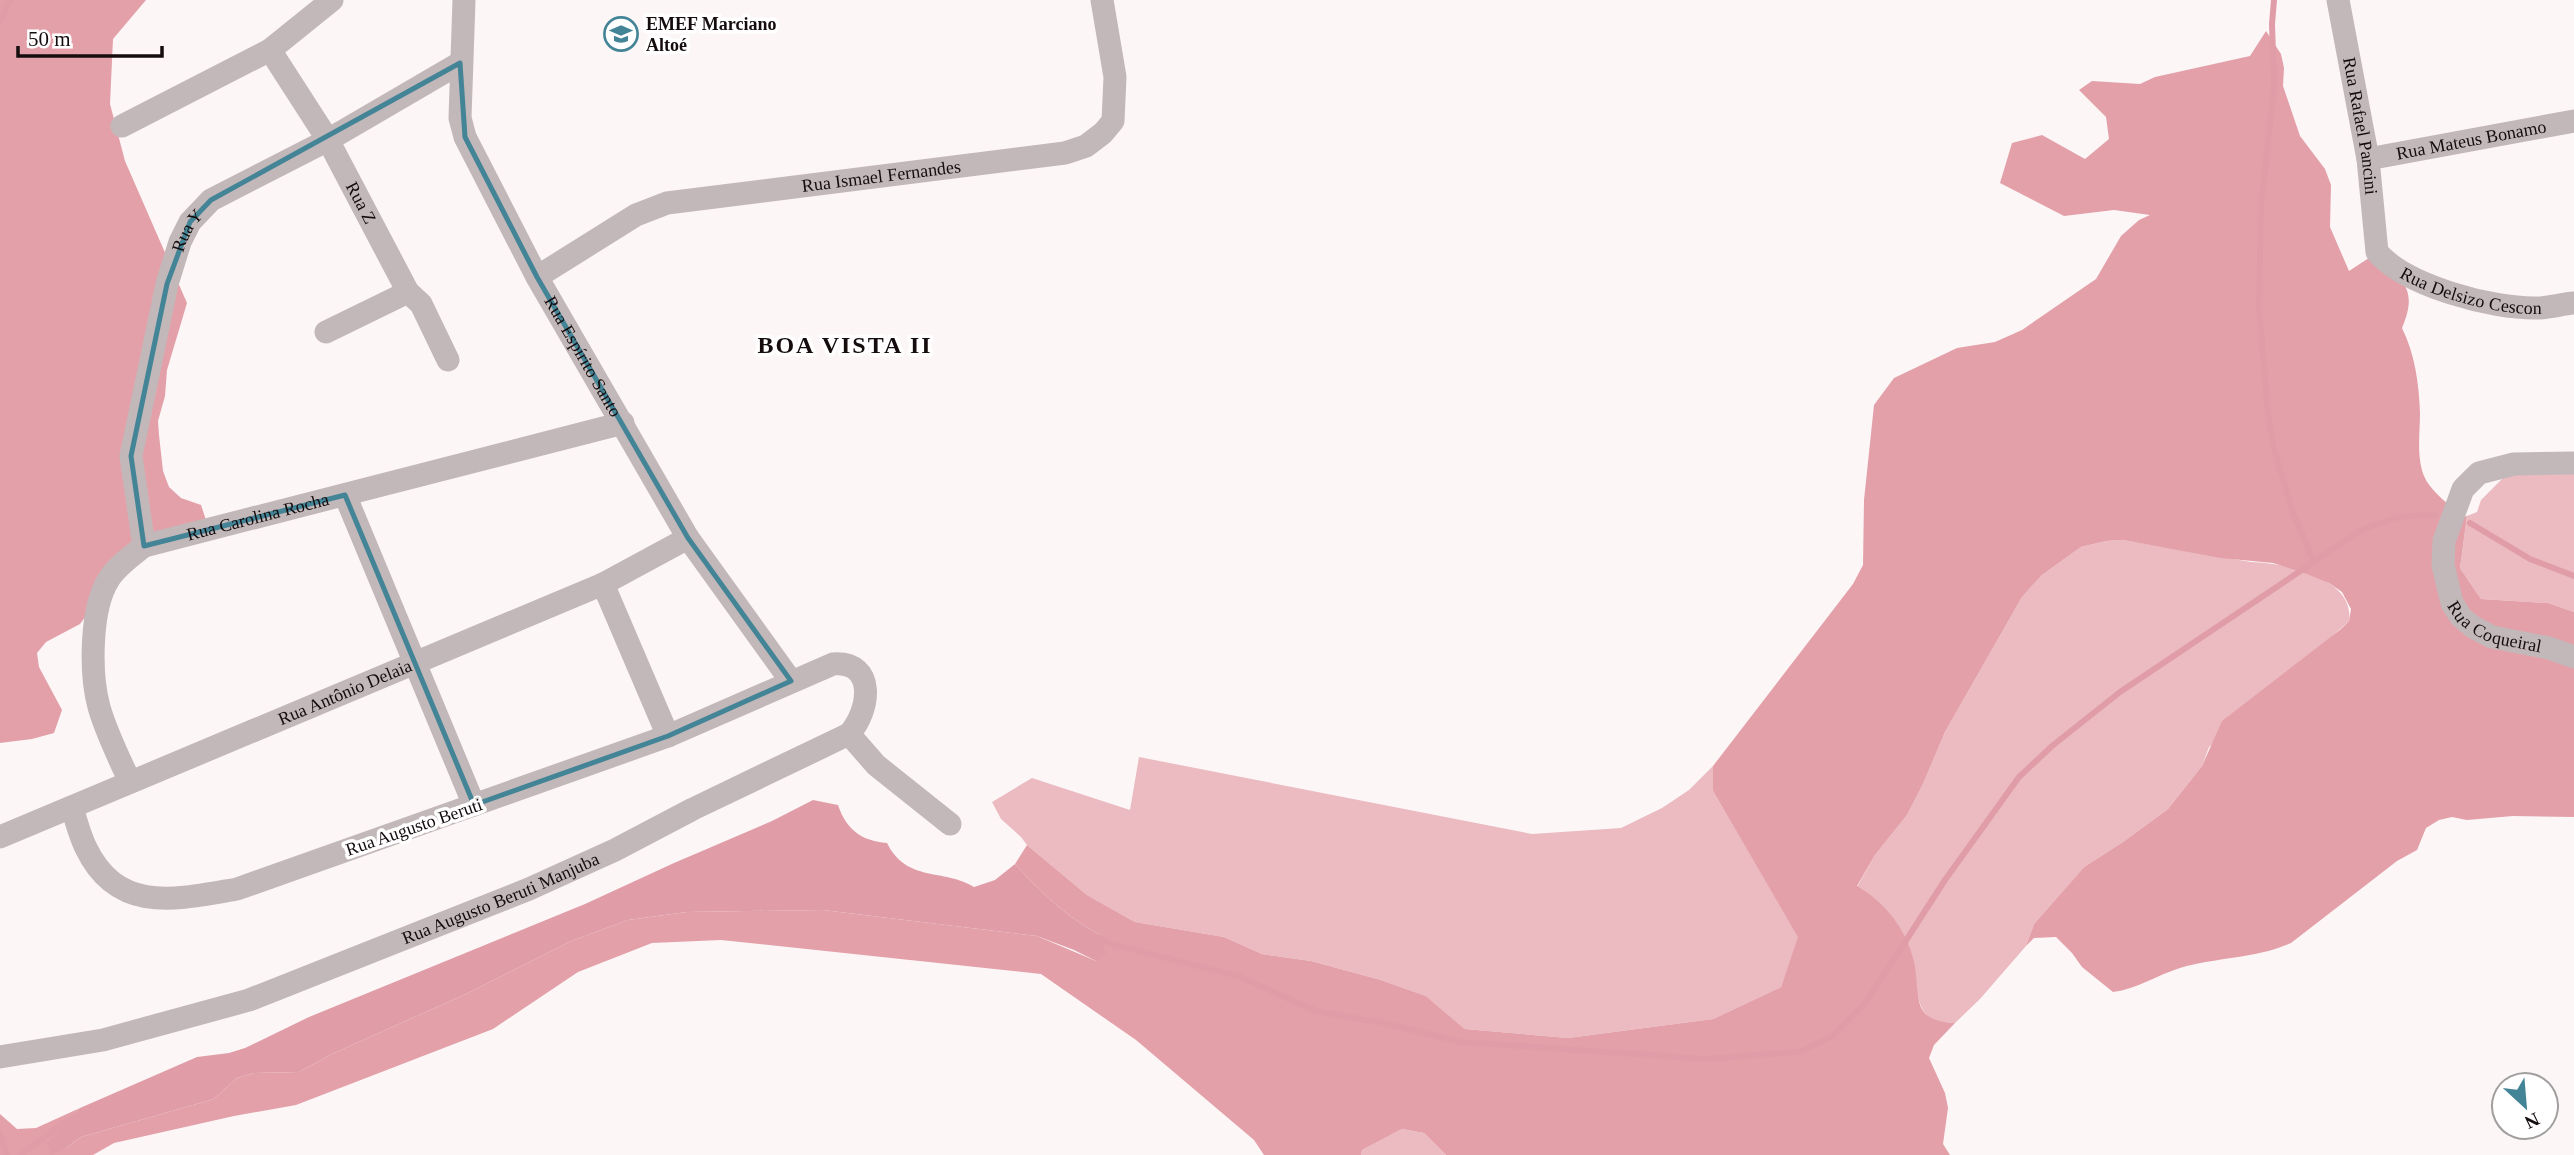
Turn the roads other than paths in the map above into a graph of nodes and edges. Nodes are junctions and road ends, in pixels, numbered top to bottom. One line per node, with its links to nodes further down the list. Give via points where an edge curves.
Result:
1 (332, 0): 5 (street)
2 (464, 0): 6 (street, Rua Espírito Santo)
3 (1102, 0): 12 (street, Rua Ismael Fernandes, via 1115,77 1113,121 1086,146 1065,153 667,203 636,215)
4 (2338, 0): 10 (street, Rua Rafael Pancini)
5 (270, 50): 8 (street); 9 (street, Rua Z)
6 (460, 63): 9 (street, Rua Y); 12 (street, Rua Espírito Santo, via 460,118 465,137)
7 (2574, 121): 10 (street, Rua Mateus Bonamo)
8 (122, 126)
9 (328, 141): 13 (street, Rua Z); 21 (street, Rua Y, via 211,201 190,222 180,242 131,456)
10 (2368, 159): 11 (street, Rua Rafael Pancini)
11 (2377, 252): 14 (street, Rua Delsizo Cescon, via 2401,272 2430,286 2493,304 2537,308)
12 (537, 276): 17 (street, Rua Espírito Santo)
13 (408, 292): 15 (street); 16 (street, Rua Z, via 421,304)
14 (2574, 303)
15 (326, 332)
16 (448, 360)
17 (624, 423): 19 (street, Rua Carolina Rocha); 20 (street, Rua Espírito Santo)
18 (2574, 463): 23 (street, Rua Coqueiral, via 2514,464 2479,473 2463,489 2443,553 2452,603 2473,627 2492,637)
19 (345, 495): 21 (street, Rua Carolina Rocha); 24 (street)
20 (688, 538): 22 (street, Rua Antônio Delaia); 25 (street, Rua Espírito Santo)
21 (144, 546): 28 (street, Rua Carolina Rocha, via 109,578 96,618 93,671 99,707)
22 (603, 584): 24 (street, Rua Antônio Delaia); 27 (street)
23 (2574, 657)
24 (413, 663): 28 (street, Rua Antônio Delaia); 29 (street)
25 (791, 681): 26 (street, via 833,664 854,667 866,692 864,710); 27 (street, Rua Augusto Beruti)
26 (849, 734): 31 (street, via 876,765); 33 (street, Rua Augusto Beruti Manjuba, via 528,889 249,1000 103,1040)
27 (668, 736): 29 (street, Rua Augusto Beruti)
28 (130, 782): 30 (street, Rua Antônio Delaia)
29 (474, 805): 30 (street, Rua Augusto Beruti, via 237,889 176,899 143,898 124,891 104,875 86,849)
30 (72, 807): 32 (street, Rua Antônio Delaia)
31 (950, 824)
32 (0, 838)
33 (0, 1057)

